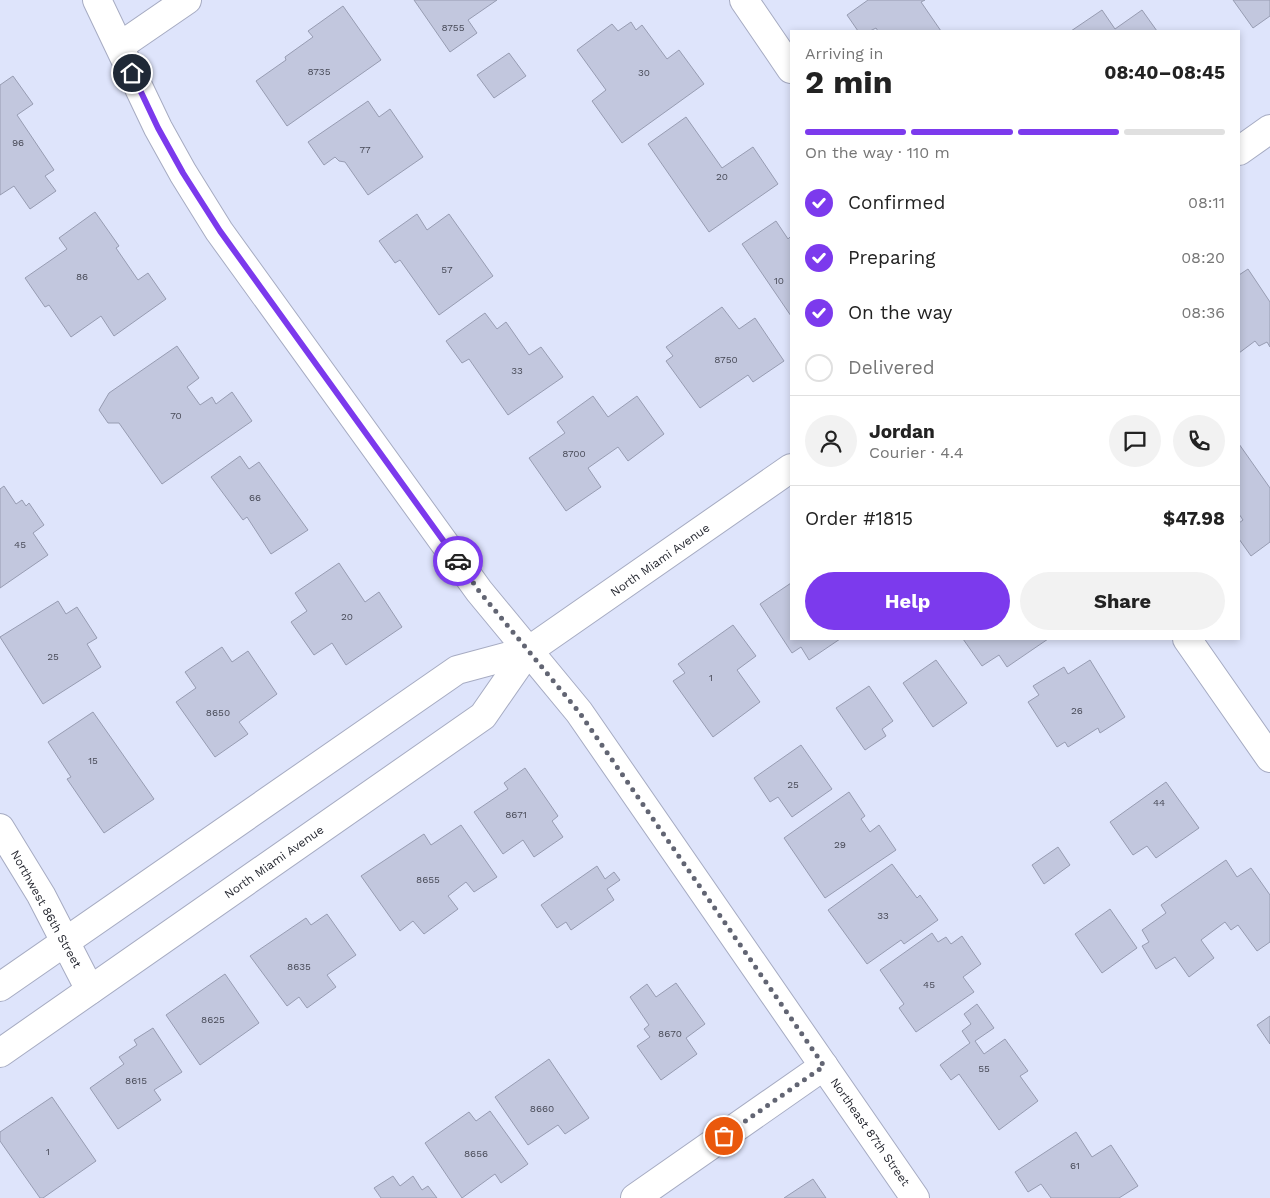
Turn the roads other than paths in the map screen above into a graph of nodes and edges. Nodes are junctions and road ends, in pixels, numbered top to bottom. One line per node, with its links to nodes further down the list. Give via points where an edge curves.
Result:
1 (97, 0): 4 (street, Northeast 87th Street)
2 (187, 0): 4 (street)
3 (744, 0): 5 (street)
4 (120, 46): 10 (street, Northeast 87th Street, via 158,128 220,231 479,591)
5 (790, 68)
6 (1270, 129): 7 (street)
7 (1240, 150)
8 (790, 469): 10 (street, North Miami Avenue)
9 (1188, 640): 11 (street)
10 (528, 651): 13 (street, North Miami Avenue, via 457,670); 15 (street, North Miami Avenue, via 483,716); 17 (street, Northeast 87th Street, via 579,712)
11 (1270, 758)
12 (0, 828): 13 (street, Northwest 86th Street)
13 (65, 942): 14 (street, North Miami Avenue); 15 (street, Northwest 86th Street)
14 (0, 987)
15 (90, 990): 16 (street, North Miami Avenue)
16 (0, 1053)
17 (824, 1066): 18 (street); 19 (street, Northeast 87th Street)
18 (635, 1198)
19 (915, 1198)

